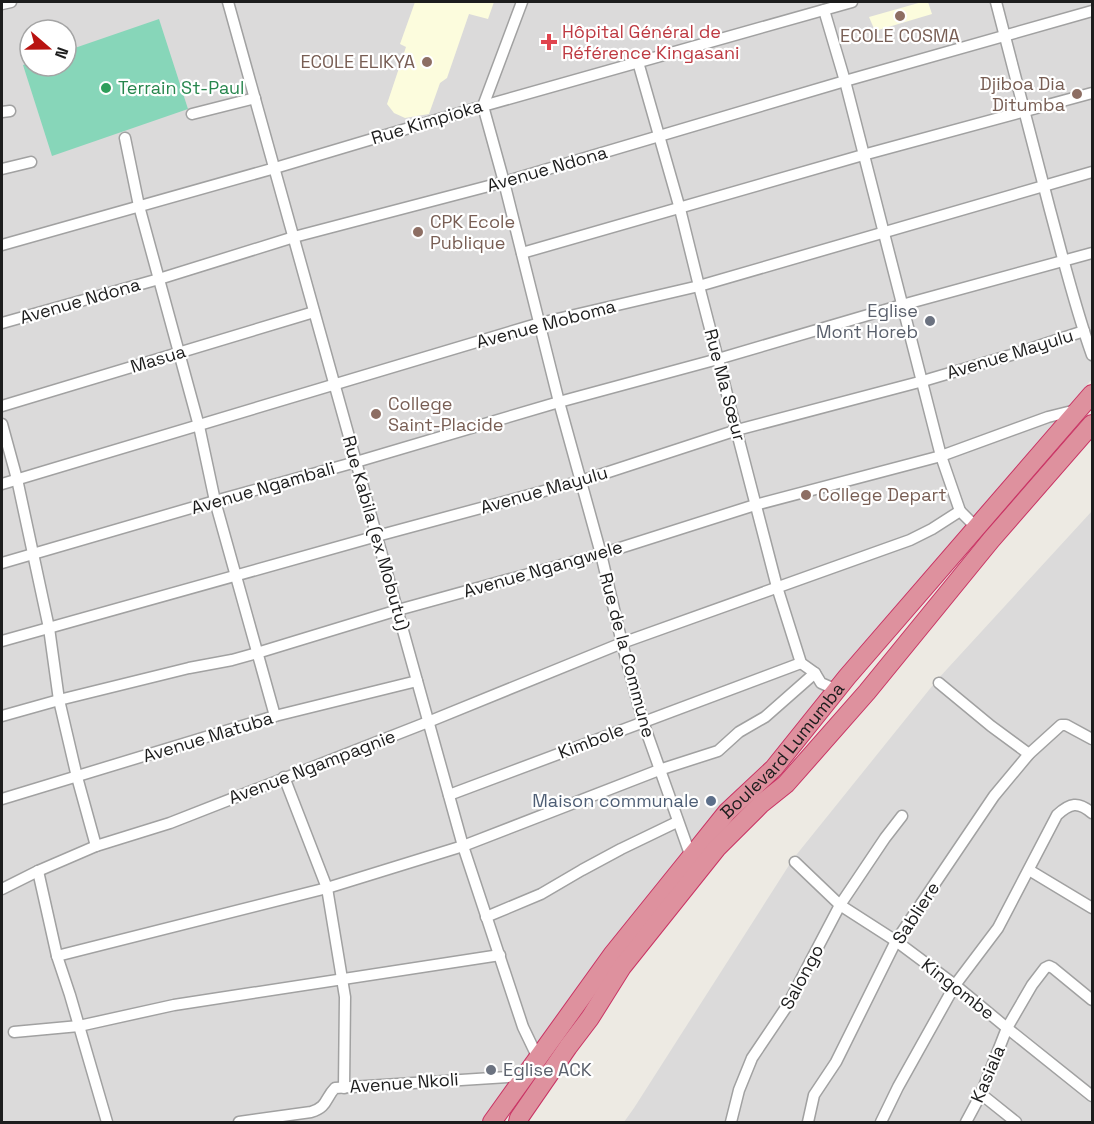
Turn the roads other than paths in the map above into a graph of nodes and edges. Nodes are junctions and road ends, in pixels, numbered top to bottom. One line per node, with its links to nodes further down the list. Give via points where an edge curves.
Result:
1 (11, 2): 6 (street)
2 (228, 2): 13 (street, Rue Kabila (ex Mobutu))
3 (522, 2): 14 (street)
4 (852, 2): 7 (street, Rue Kimpioka)
5 (996, 2): 9 (street)
6 (2, 4)
7 (824, 10): 10 (street, Rue Kimpioka); 11 (street)
8 (1092, 11): 9 (street, Avenue Ndona)
9 (1005, 35): 11 (street, Avenue Ndona); 15 (street)
10 (638, 62): 14 (street, Rue Kimpioka); 17 (street, Rue Ma Sœur)
11 (845, 81): 17 (street, Avenue Ndona); 19 (street)
12 (1092, 93): 15 (street)
13 (255, 98): 16 (street); 21 (street, Rue Kabila (ex Mobutu))
14 (483, 105): 21 (street, Rue Kimpioka); 24 (street, Rue de la Commune)
15 (1023, 111): 19 (street); 25 (street)
16 (192, 114)
17 (660, 136): 24 (street, Avenue Ndona); 27 (street, Rue Ma Sœur)
18 (125, 138): 26 (street)
19 (863, 155): 27 (street); 28 (street)
20 (31, 162): 22 (street)
21 (275, 168): 26 (street, Rue Kimpioka); 29 (street, Rue Kabila (ex Mobutu))
22 (2, 169)
23 (1092, 172): 25 (street, Avenue Moboma)
24 (504, 182): 29 (street, Avenue Ndona); 31 (street, Rue de la Commune)
25 (1044, 186): 28 (street, Avenue Moboma); 33 (street)
26 (139, 206): 30 (street, Rue Kimpioka); 34 (street)
27 (680, 208): 31 (street); 35 (street, Rue Ma Sœur)
28 (883, 233): 35 (street, Avenue Moboma); 36 (street)
29 (294, 237): 34 (street, Avenue Ndona); 37 (street, Rue Kabila (ex Mobutu))
30 (2, 245)
31 (522, 253): 39 (street, Rue de la Commune)
32 (1092, 253): 33 (street, Avenue Ngambali)
33 (1064, 261): 36 (street, Avenue Ngambali); 40 (street)
34 (159, 279): 38 (street, Avenue Ndona); 41 (street)
35 (699, 286): 39 (street, Avenue Moboma); 43 (street, Rue Ma Sœur)
36 (902, 305): 43 (street, Avenue Ngambali); 44 (street)
37 (314, 312): 41 (street, Masua); 45 (street, Rue Kabila (ex Mobutu))
38 (2, 323)
39 (540, 323): 45 (street, Avenue Moboma); 47 (street, Rue de la Commune)
40 (1084, 332): 42 (street); 44 (street, Avenue Mayulu)
41 (179, 353): 48 (street, Masua); 52 (street)
42 (1092, 355)
43 (718, 359): 47 (street, Avenue Ngambali); 53 (street, Rue Ma Sœur)
44 (922, 381): 53 (street, Avenue Mayulu); 54 (street)
45 (335, 385): 52 (street, Avenue Moboma); 55 (street, Rue Kabila (ex Mobutu))
46 (1092, 394): 49 (highway, Boulevard Lumumba)
47 (559, 402): 55 (street, Avenue Ngambali); 57 (street, Rue de la Commune)
48 (2, 406)
49 (1080, 409): 54 (street, Avenue Ngangwele); 62 (highway, Boulevard Lumumba)
50 (2, 424): 56 (street)
51 (1092, 424): 79 (highway, Boulevard Lumumba)
52 (198, 426): 56 (street, Avenue Moboma); 59 (street)
53 (737, 430): 57 (street, Avenue Mayulu); 60 (street, Rue Ma Sœur)
54 (941, 456): 60 (street, Avenue Ngangwele); 61 (street)
55 (356, 462): 59 (street, Avenue Ngambali); 63 (street, Rue Kabila (ex Mobutu))
56 (17, 480): 58 (street, Avenue Moboma); 65 (street)
57 (581, 481): 63 (street, Avenue Mayulu); 64 (street, Rue de la Commune)
58 (2, 484)
59 (215, 501): 65 (street, Avenue Ngambali); 67 (street)
60 (756, 505): 64 (street, Avenue Ngangwele); 68 (street, Rue Ma Sœur)
61 (960, 511): 62 (street); 68 (street, Avenue Ngampagnie, via 910,540)
62 (977, 528): 78 (highway, Boulevard Lumumba)
63 (377, 536): 67 (street, Avenue Mayulu); 69 (street, Rue Kabila (ex Mobutu))
64 (601, 554): 69 (street, Avenue Ngangwele); 72 (street, Rue de la Commune)
65 (33, 555): 66 (street, Avenue Ngambali); 70 (street)
66 (2, 563)
67 (236, 575): 70 (street, Avenue Mayulu); 73 (street)
68 (777, 587): 72 (street, Avenue Ngampagnie); 74 (street, Rue Ma Sœur)
69 (398, 610): 73 (street, Avenue Ngangwele); 76 (street, Rue Kabila (ex Mobutu))
70 (49, 628): 71 (street, Avenue Mayulu); 80 (street)
71 (2, 641)
72 (622, 643): 83 (street, Avenue Ngampagnie); 84 (street, Rue de la Commune)
73 (257, 653): 80 (street, Avenue Ngangwele); 82 (street)
74 (801, 663): 75 (street); 84 (street, Kimbole)
75 (815, 674): 78 (street, via 821,683); 87 (street, via 718,751)
76 (417, 681): 82 (street, Avenue Matuba); 83 (street, Rue Kabila (ex Mobutu))
77 (939, 683): 86 (street)
78 (842, 684): 79 (highway); 97 (highway, Boulevard Lumumba, via 774,768 728,812)
79 (867, 692): 97 (highway, Boulevard Lumumba, via 786,784)
80 (59, 700): 81 (street, Avenue Ngangwele); 88 (street)
81 (2, 716)
82 (275, 716): 88 (street, Avenue Matuba)
83 (428, 722): 89 (street, Avenue Ngampagnie); 90 (street, Rue Kabila (ex Mobutu))
84 (643, 722): 87 (street, Rue de la Commune); 90 (street, Kimbole)
85 (1092, 739): 86 (street, Sabliere, via 1061,725)
86 (1029, 754): 106 (street, Sabliere, via 994,796)
87 (659, 770): 94 (street, Rue de la Commune); 96 (street)
88 (77, 777): 91 (street, Avenue Matuba); 95 (street)
89 (284, 777): 95 (street, Avenue Ngampagnie, via 170,823); 101 (street)
90 (449, 795): 96 (street, Rue Kabila (ex Mobutu))
91 (2, 799)
92 (1092, 813): 99 (street, via 1077,805 1067,806 1057,815)
93 (902, 816): 103 (street, Salongo)
94 (677, 822): 97 (street, Rue de la Commune); 105 (street, via 541,894)
95 (96, 846): 100 (street, Avenue Ngampagnie)
96 (463, 846): 101 (street); 105 (street, Rue Kabila (ex Mobutu))
97 (697, 862): 115 (highway, Boulevard Lumumba, via 612,955); 123 (highway, Boulevard Lumumba)
98 (795, 862): 103 (street, Kingombe)
99 (1029, 870): 104 (street); 110 (street, via 998,928)
100 (38, 871): 102 (street, Avenue Ngampagnie); 108 (street)
101 (327, 888): 108 (street); 109 (street)
102 (2, 889)
103 (840, 905): 106 (street, Kingombe); 124 (street, Salongo, via 787,1006 752,1058)
104 (1092, 908)
105 (486, 917): 107 (street, Rue Kabila (ex Mobutu))
106 (896, 941): 110 (street, Kingombe); 125 (street, Sabliere, via 836,1062 814,1095)
107 (500, 955): 109 (street); 115 (street, Rue Kabila (ex Mobutu))
108 (57, 956): 112 (street)
109 (342, 980): 112 (street, via 174,1005); 117 (street, via 345,997)
110 (955, 985): 113 (street, Kingombe); 126 (street)
111 (1092, 1000): 113 (street, Kasiala, via 1049,966 1032,985)
112 (79, 1026): 114 (street); 121 (street)
113 (1007, 1028): 118 (street, Kasiala); 119 (street, Kingombe)
114 (14, 1032)
115 (535, 1061): 120 (highway, Boulevard Lumumba)
116 (508, 1077): 117 (street, Avenue Nkoli)
117 (337, 1089): 122 (street, Avenue Nkoli, via 319,1110)
118 (981, 1094): 127 (street, Kasiala); 128 (street)
119 (1092, 1096)
120 (498, 1120)
121 (107, 1122)
122 (239, 1122)
123 (518, 1122)
124 (731, 1122)
125 (808, 1122)
126 (881, 1122)
127 (966, 1122)
128 (1016, 1122)

